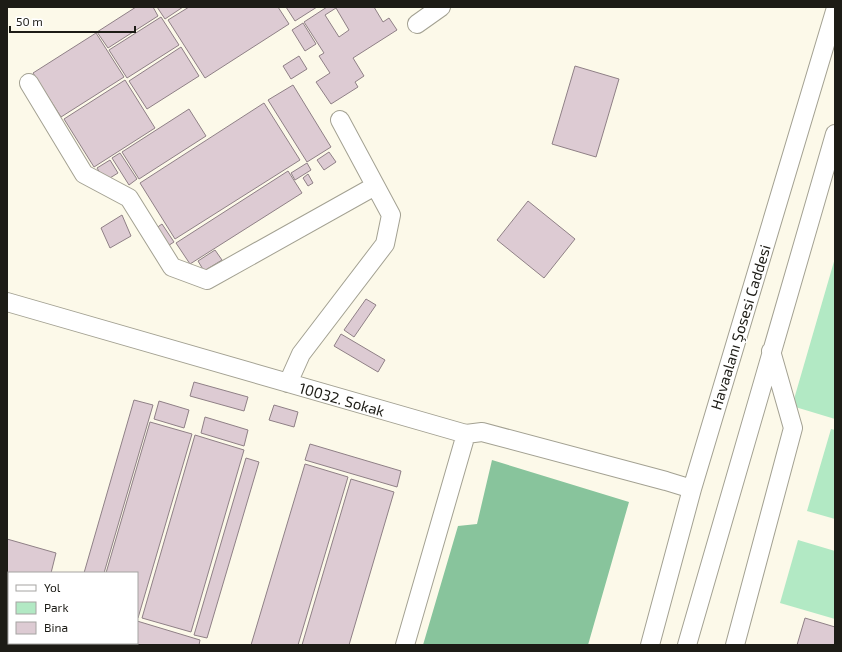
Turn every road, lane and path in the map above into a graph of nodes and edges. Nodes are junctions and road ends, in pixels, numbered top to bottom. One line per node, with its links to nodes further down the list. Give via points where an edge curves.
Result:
1 (441, 7): 3 (street)
2 (835, 11): 12 (street, Havaalanı Şosesi Caddesi)
3 (417, 24)
4 (29, 83): 7 (street, via 84,174 130,198 172,267 207,280)
5 (340, 120): 7 (street)
6 (835, 134): 9 (street)
7 (375, 186): 10 (street, via 391,215 385,244 301,354)
8 (7, 302): 10 (street, 10032. Sokak)
9 (771, 352): 15 (street); 16 (street, via 793,428)
10 (288, 383): 11 (street, 10032. Sokak)
11 (466, 434): 12 (street, 10032. Sokak, via 482,432); 13 (street)
12 (692, 489): 14 (street, Havaalanı Şosesi Caddesi)
13 (406, 645)
14 (650, 645)
15 (687, 645)
16 (735, 645)

